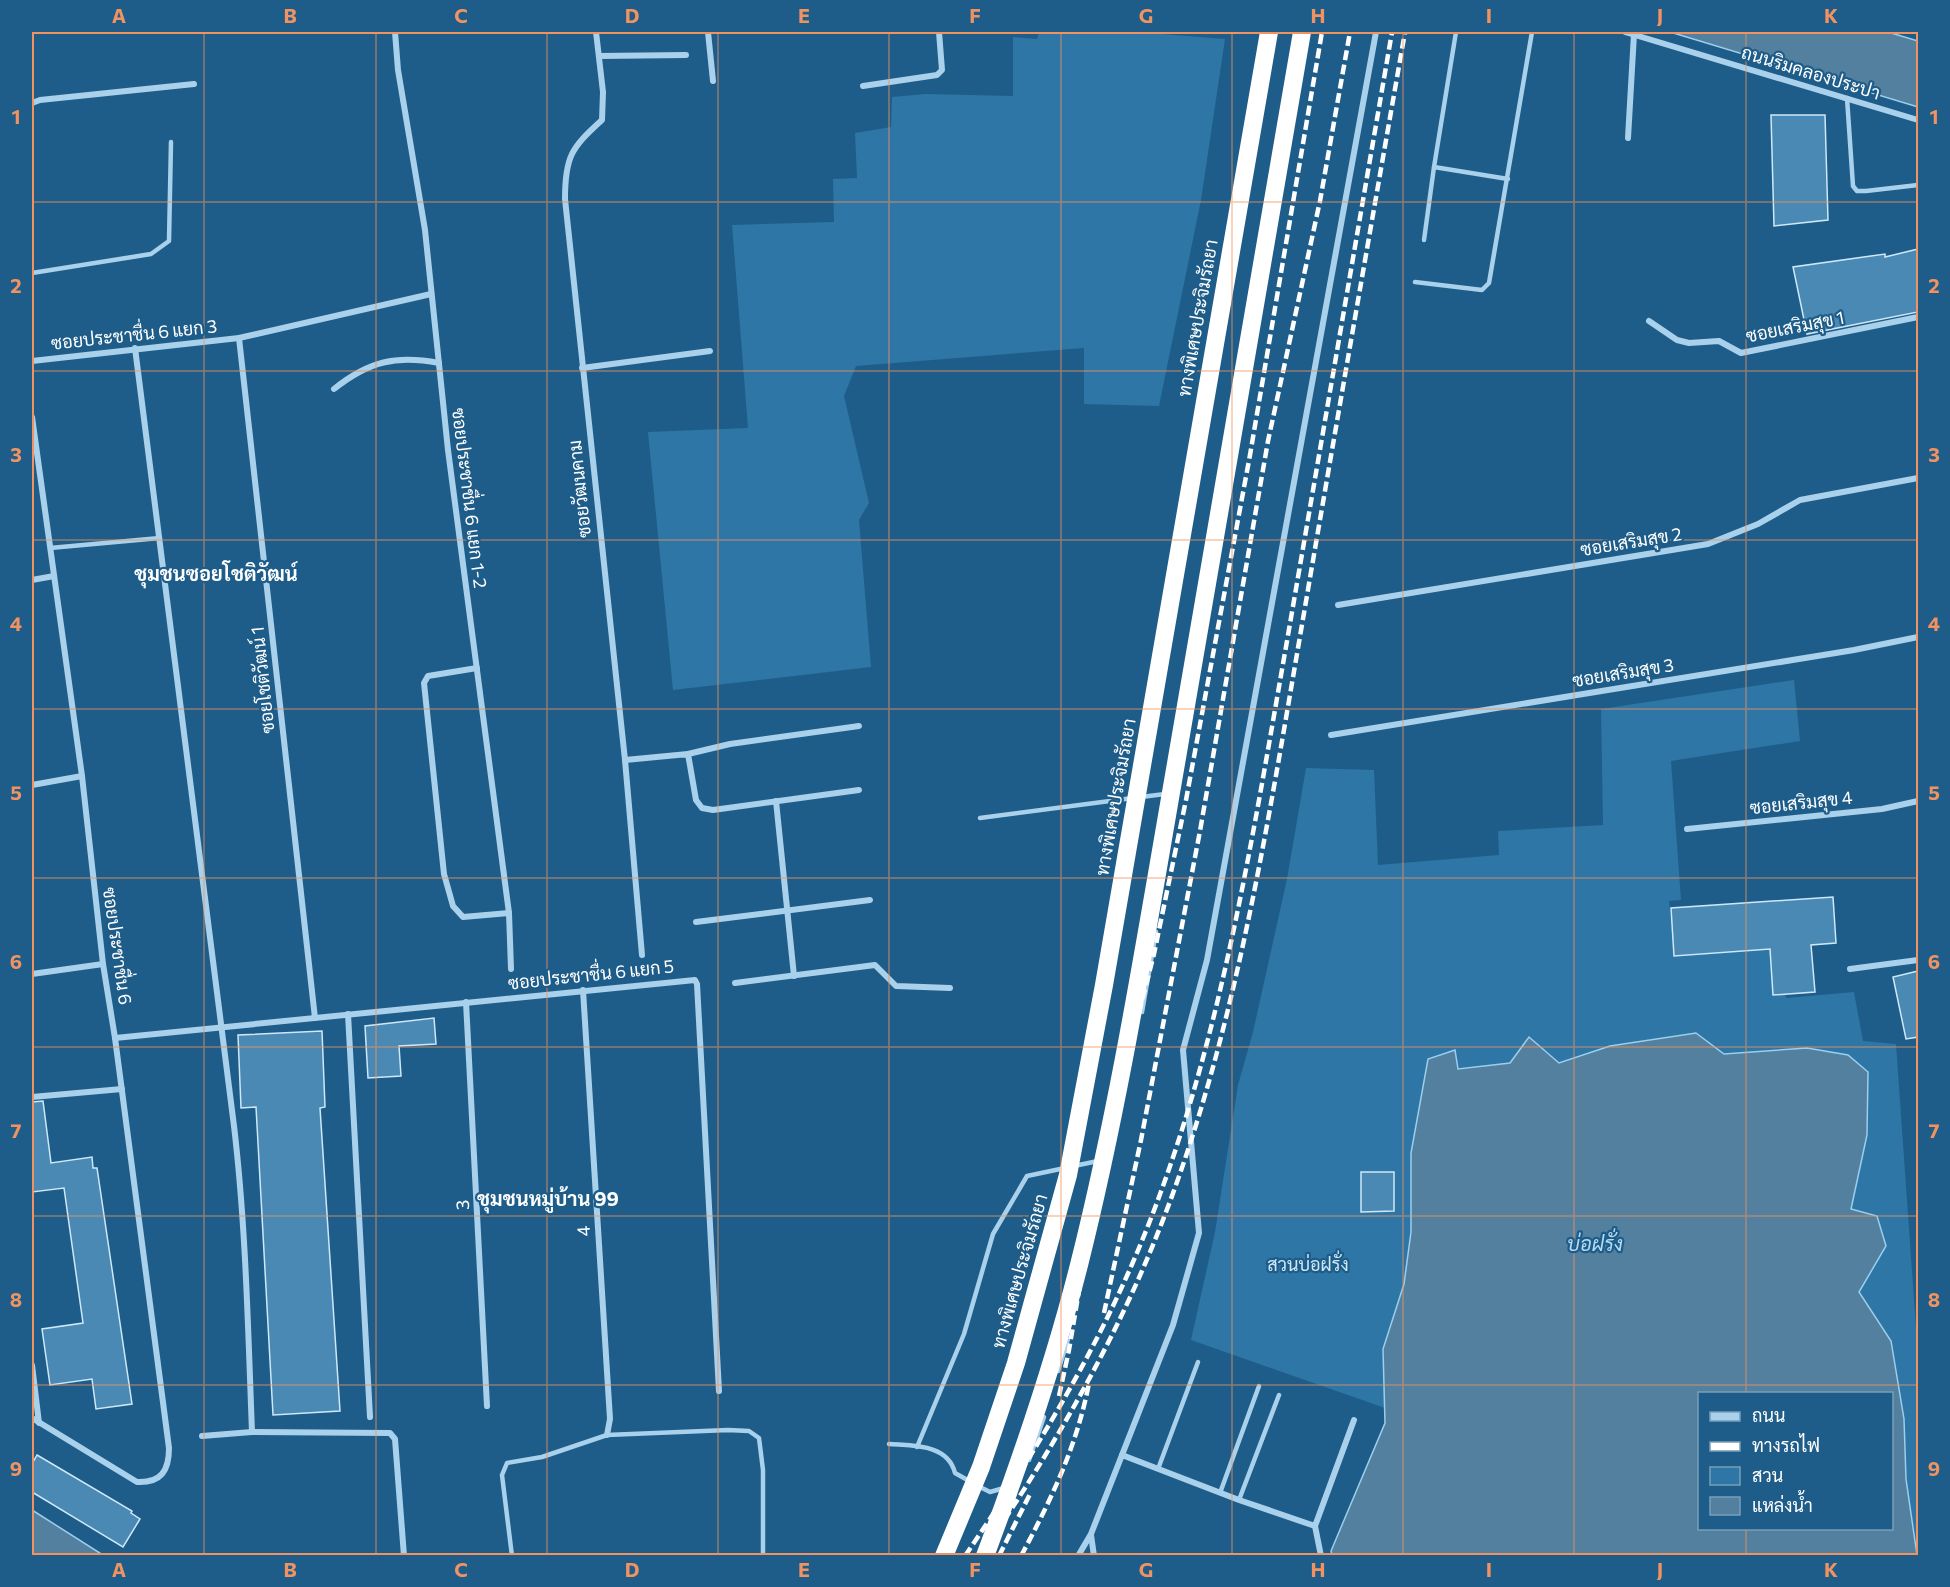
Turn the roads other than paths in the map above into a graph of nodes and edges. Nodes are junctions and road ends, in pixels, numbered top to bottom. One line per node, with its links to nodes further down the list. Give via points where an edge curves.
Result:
1 (395, 32): 29 (street, ซอยประชาชื่น 6 แยก 1-2)
2 (596, 32): 14 (street, ซอยวัฒนคาม)
3 (708, 32): 15 (street)
4 (939, 32): 17 (street, via 942,70 937,75)
5 (1269, 32): 117 (highway, ทางพิเศษประจิมรัถยา, bridge, via 1070,1164 1016,1363 981,1467)
6 (1297, 32): 56 (lane)
7 (1302, 32): 118 (highway, bridge, via 1234,439 1107,1143 1051,1366)
8 (1376, 32): 106 (street, via 1209,948 1183,1050 1199,1233 1173,1325)
9 (1456, 32): 23 (lane)
10 (1532, 32): 24 (lane)
11 (1625, 32): 12 (street, ถนนริมคลองประปา)
12 (1634, 34): 18 (street, ถนนริมคลองประปา); 21 (street)
13 (686, 55): 14 (street)
14 (599, 56): 37 (street, ซอยวัฒนคาม, via 602,120 572,152 565,168)
15 (714, 81)
16 (194, 84): 19 (street, via 40,99)
17 (863, 86)
18 (1847, 98): 20 (street, ถนนริมคลองประปา); 25 (lane, via 1853,186 1866,191)
19 (32, 103)
20 (1918, 120)
21 (1628, 138)
22 (171, 142): 27 (lane, via 169,241 151,254)
23 (1434, 167): 24 (lane); 26 (lane)
24 (1508, 179): 28 (lane, via 1490,283 1482,291)
25 (1918, 185)
26 (1424, 240)
27 (32, 273)
28 (1415, 282)
29 (431, 294): 32 (street, ซอยประชาชื่น 6 แยก 3); 36 (street, ซอยประชาชื่น 6 แยก 1-2)
30 (1918, 316): 31 (street, ซอยเสริมสุข 1, via 1741,353 1719,341 1677,340)
31 (1649, 321)
32 (239, 338): 33 (street, ซอยประชาชื่น 6 แยก 3); 79 (street, ซอยโชติวัฒน์ 1)
33 (135, 348): 35 (street, ซอยประชาชื่น 6 แยก 3); 42 (street)
34 (710, 351): 37 (street)
35 (32, 361)
36 (439, 363): 38 (street, via 409,357 389,361 366,368); 48 (street, ซอยประชาชื่น 6 แยก 1-2)
37 (582, 369): 52 (street, ซอยวัฒนคาม)
38 (334, 389)
39 (32, 417): 40 (street, ซอยประชาชื่น 6)
40 (33, 434): 43 (street, ซอยประชาชื่น 6)
41 (1918, 478): 46 (street, ซอยเสริมสุข 2, via 1800,500 1758,524 1708,544)
42 (160, 538): 43 (lane); 81 (street)
43 (50, 548): 44 (street, ซอยประชาชื่น 6)
44 (54, 576): 45 (street); 53 (street, ซอยประชาชื่น 6)
45 (32, 580)
46 (1338, 605)
47 (1918, 637): 50 (street, ซอยเสริมสุข 3)
48 (477, 668): 63 (street, ซอยประชาชื่น 6 แยก 1-2); 63 (street, via 425,678 444,874 453,906 463,916)
49 (859, 726): 51 (street, via 730,744)
50 (1331, 735)
51 (688, 754): 52 (street); 57 (street, via 696,800 702,808 713,810)
52 (626, 760): 67 (street, ซอยวัฒนคาม)
53 (82, 776): 54 (street); 69 (street, ซอยประชาชื่น 6)
54 (32, 785)
55 (859, 789): 57 (street)
56 (1174, 793): 59 (lane); 64 (lane)
57 (776, 801): 62 (street)
58 (1918, 801): 60 (street, ซอยเสริมสุข 4, via 1882,809)
59 (980, 818)
60 (1686, 829)
61 (870, 900): 62 (street)
62 (788, 910): 65 (street); 73 (street)
63 (509, 913): 70 (street, ซอยประชาชื่น 6 แยก 1-2)
64 (1157, 913)
65 (696, 922)
66 (1156, 923): 80 (lane, via 1154,954)
67 (642, 956)
68 (1918, 960): 71 (street)
69 (103, 964): 72 (street); 82 (street, ซอยประชาชื่น 6)
70 (511, 969)
71 (1850, 969)
72 (32, 974)
73 (794, 976): 74 (street); 75 (street, via 874,965 896,986)
74 (735, 983)
75 (950, 988)
76 (583, 990): 77 (street, ซอยประชาชื่น 6 แยก 5); 93 (street, ซอยประชาชื่น 6 แยก 5, via 690,979 697,984); 102 (street, 4, via 610,1419)
77 (466, 1002): 78 (street, ซอยประชาชื่น 6 แยก 5); 95 (street, 3)
78 (348, 1014): 79 (street, ซอยประชาชื่น 6 แยก 5); 97 (street)
79 (315, 1018): 81 (street, ซอยประชาชื่น 6 แยก 5)
80 (1140, 1019)
81 (222, 1027): 82 (street, ซอยประชาชื่น 6 แยก 5); 101 (street, via 238,1174)
82 (115, 1038): 84 (street, ซอยประชาชื่น 6)
83 (1130, 1063): 86 (lane)
84 (122, 1089): 85 (street); 100 (street, ซอยประชาชื่น 6, via 169,1466 150,1483 137,1482)
85 (32, 1097)
86 (1115, 1139)
87 (1112, 1159): 105 (lane, via 1027,1176 993,1234 964,1334)
88 (1069, 1336): 91 (lane)
89 (1198, 1362): 108 (lane)
90 (32, 1365): 100 (street)
91 (1056, 1377)
92 (1259, 1386): 110 (lane)
93 (719, 1391)
94 (1279, 1395): 111 (lane)
95 (488, 1406)
96 (1047, 1406): 107 (lane)
97 (370, 1417)
98 (32, 1418): 100 (street)
99 (1354, 1420): 112 (street)
100 (39, 1423)
101 (252, 1432): 103 (street); 114 (street, via 393,1435)
102 (607, 1435): 115 (lane, via 542,1457 507,1463 502,1475); 116 (lane, via 728,1430 749,1431 759,1438)
103 (202, 1436)
104 (889, 1444): 105 (lane)
105 (917, 1447): 109 (lane, via 945,1454 953,1462 955,1473 990,1492)
106 (1122, 1455): 108 (street); 113 (street)
107 (1028, 1462)
108 (1158, 1469): 110 (street)
109 (1020, 1482)
110 (1220, 1493): 111 (street)
111 (1239, 1500): 112 (street)
112 (1315, 1526): 121 (street)
113 (1091, 1534): 119 (street); 120 (street)
114 (404, 1556)
115 (512, 1556)
116 (763, 1556)
117 (944, 1556)
118 (985, 1556)
119 (1078, 1556)
120 (1094, 1556)
121 (1321, 1556)

